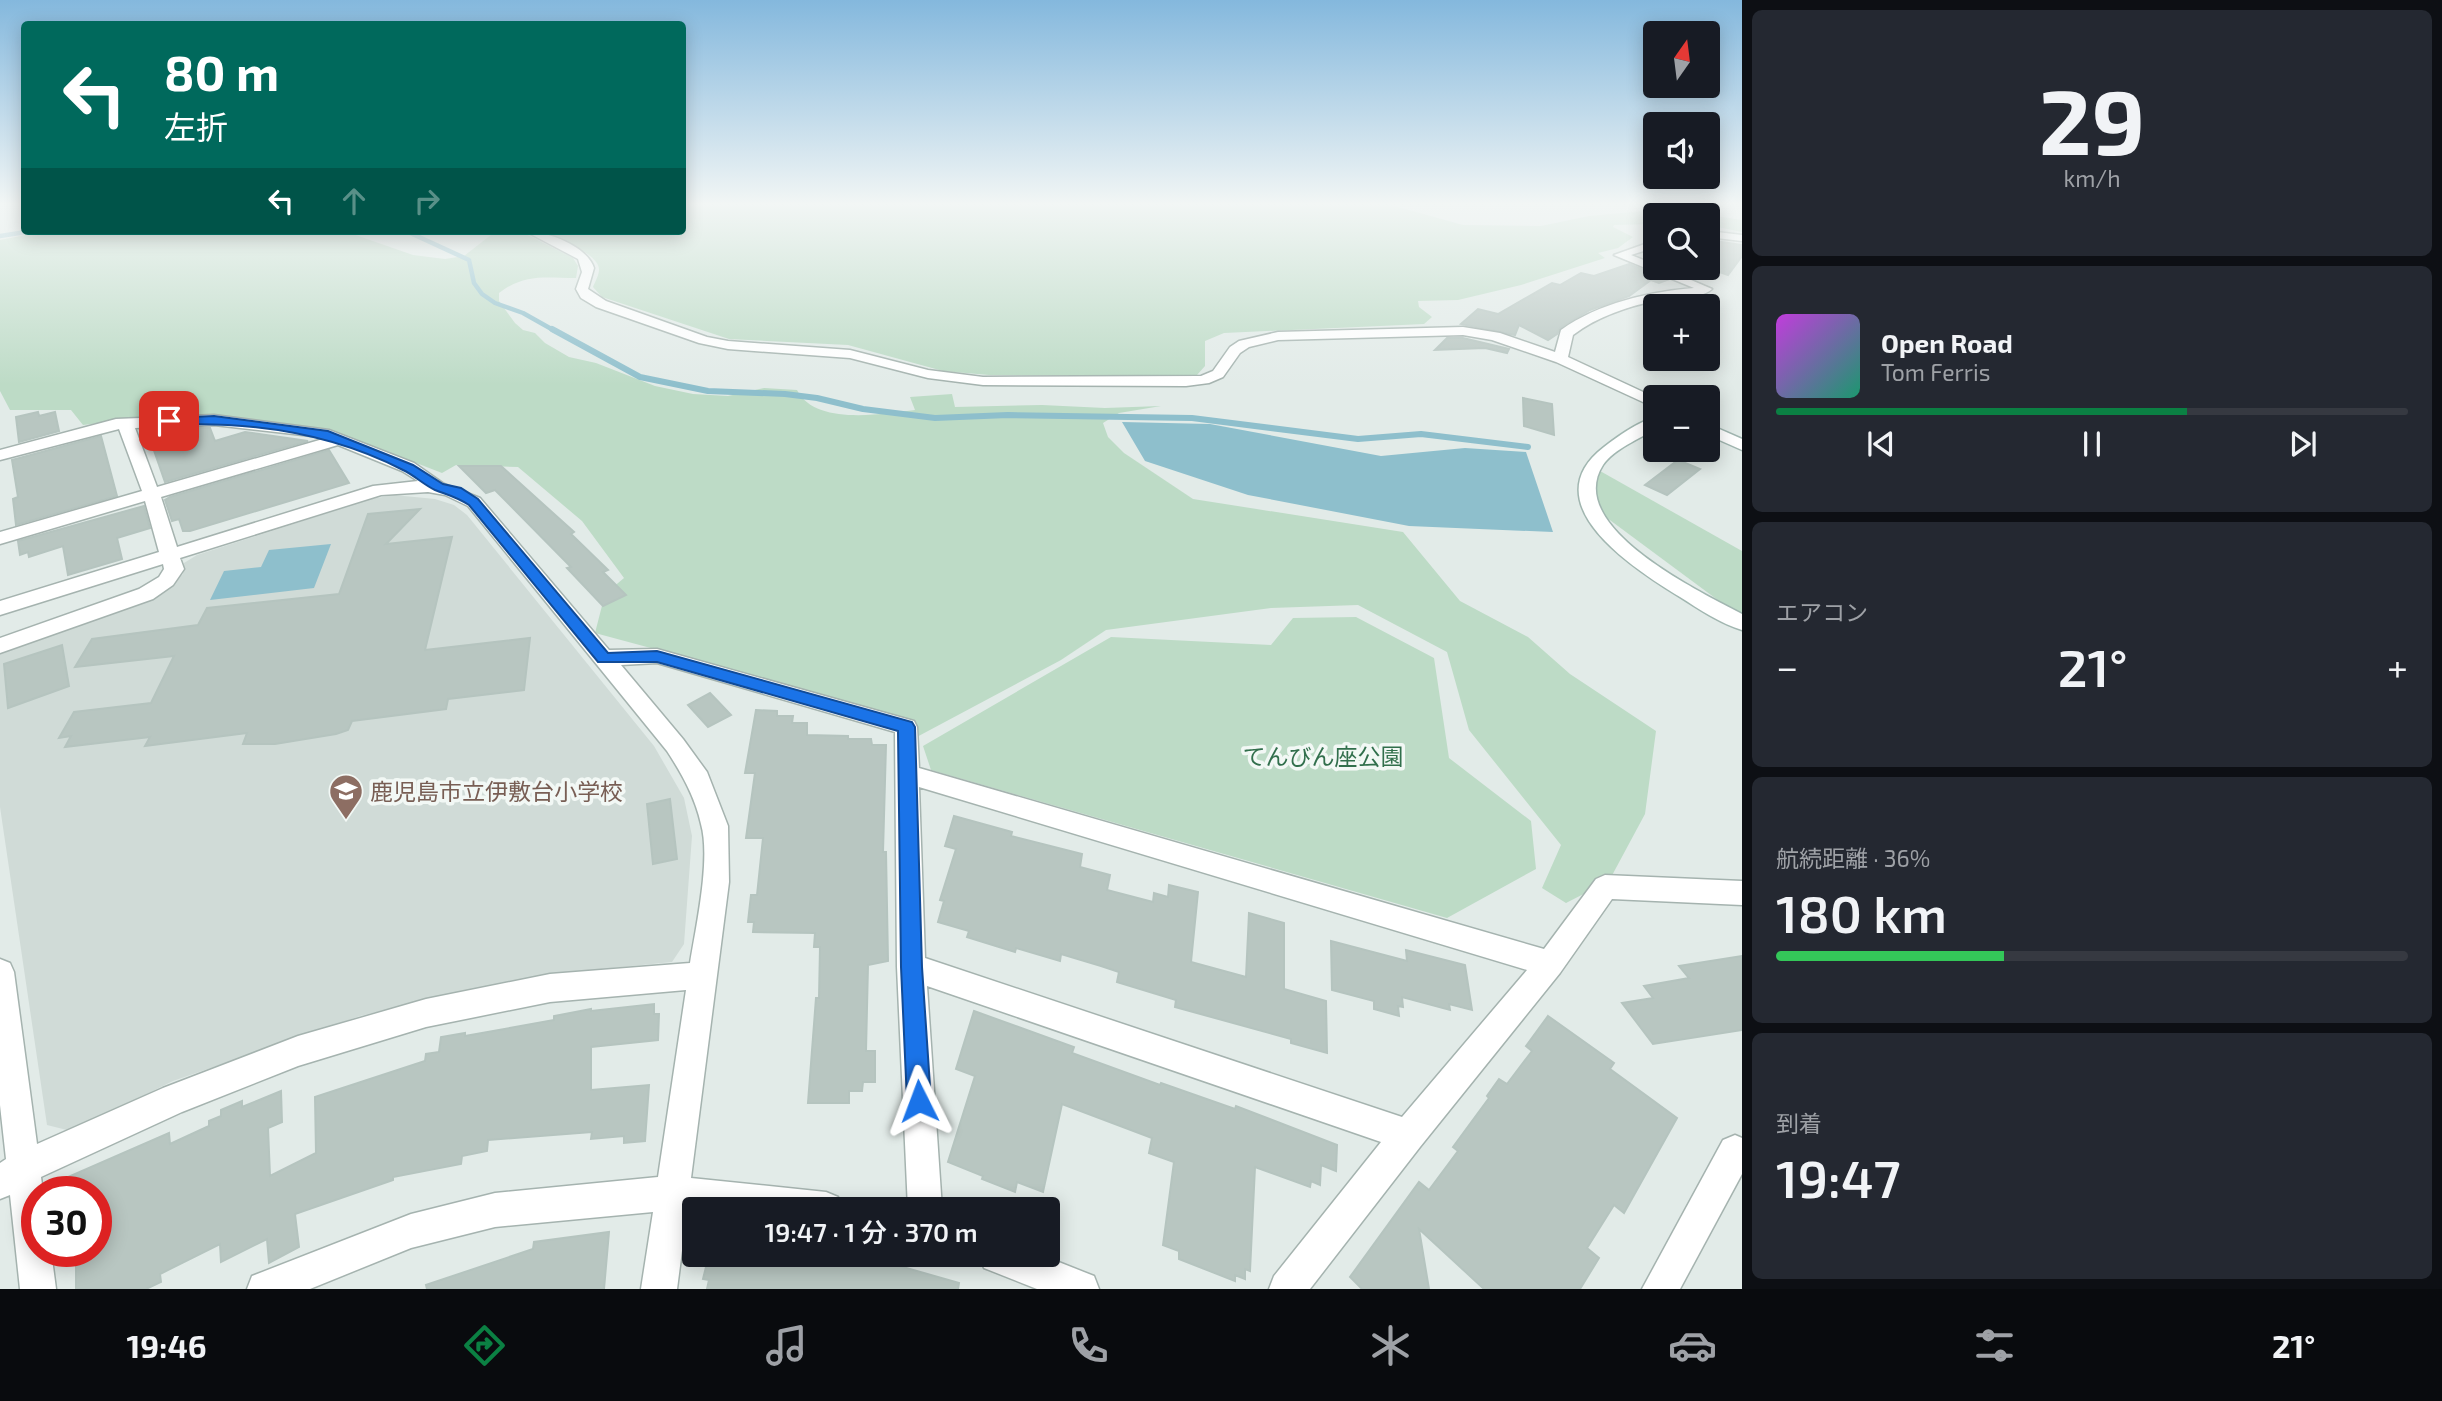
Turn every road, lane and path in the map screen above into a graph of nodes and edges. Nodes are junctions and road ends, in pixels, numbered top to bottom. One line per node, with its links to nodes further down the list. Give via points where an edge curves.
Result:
1 (588, 265): 3 (street, via 582,289 585,295 704,340 750,349 850,354 928,374 983,381 1204,380 1218,374 1244,344 1278,335 1334,332 1482,333)
2 (1683, 280): 3 (street, via 1706,289 1656,297 1593,317 1566,333)
3 (1561, 359): 4 (street)
4 (1643, 398)
5 (125, 424): 8 (street, via 214,419); 10 (street); 12 (street)
6 (1643, 430): 16 (street, via 1594,464 1586,481 1590,510 1619,547)
7 (1720, 435): 9 (street)
8 (340, 439): 11 (street, via 408,467); 12 (street)
9 (1742, 445)
10 (0, 455)
11 (439, 487): 14 (street, via 379,490); 18 (street, via 474,502)
12 (151, 493): 13 (street); 14 (street)
13 (0, 538)
14 (168, 555): 15 (street); 17 (street, via 174,569 166,581 146,594)
15 (0, 608)
16 (1742, 623)
17 (0, 646)
18 (604, 658): 19 (street, via 657,656 906,727); 23 (street, via 698,779 715,826 716,882)
19 (907, 774): 21 (street); 22 (street)
20 (1742, 893): 21 (street, via 1605,887)
21 (1550, 964): 25 (street)
22 (911, 967): 25 (street); 30 (street)
23 (703, 975): 27 (street, via 550,988 426,1013 298,1051 186,1094); 28 (street)
24 (1, 986): 27 (street)
25 (1408, 1135): 36 (street)
26 (1742, 1157): 37 (street, via 1735,1152)
27 (12, 1175): 32 (street)
28 (671, 1193): 29 (street); 33 (street, via 495,1210 411,1231); 34 (street)
29 (710, 1197)
30 (924, 1197)
31 (1027, 1267): 35 (street)
32 (38, 1289)
33 (265, 1289)
34 (659, 1289)
35 (1081, 1289)
36 (1287, 1289)
37 (1660, 1289)

